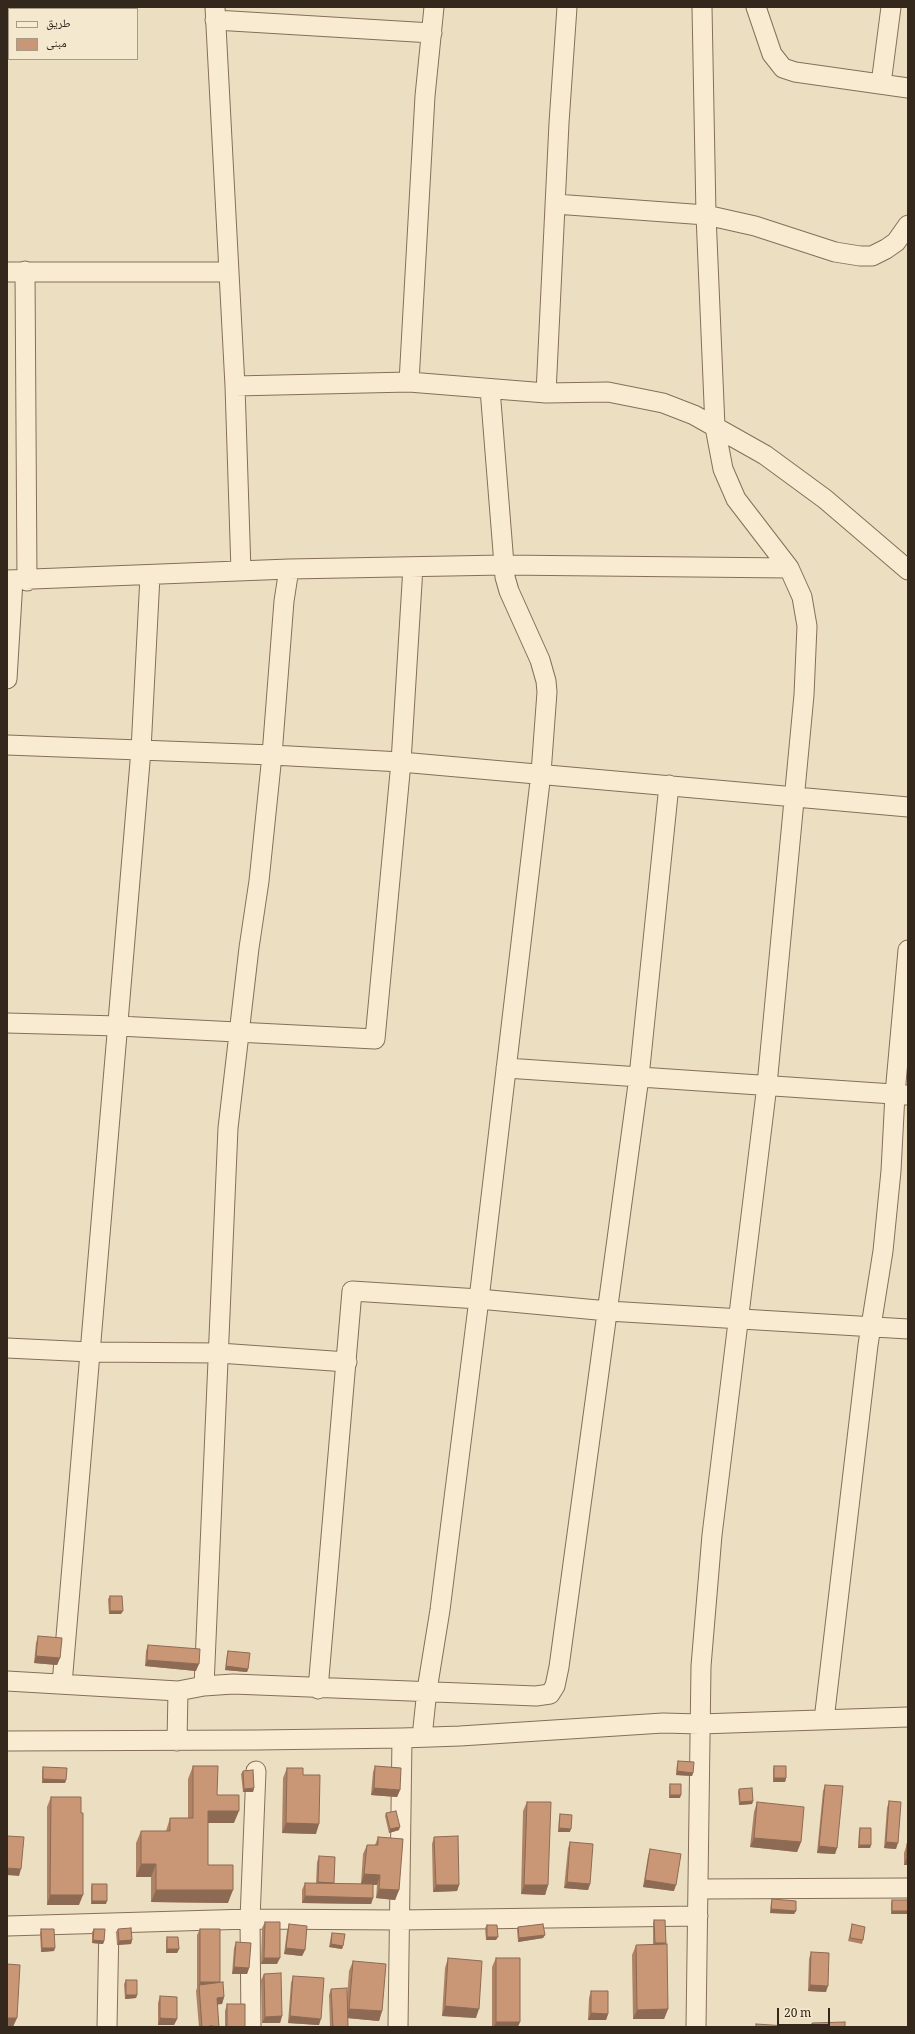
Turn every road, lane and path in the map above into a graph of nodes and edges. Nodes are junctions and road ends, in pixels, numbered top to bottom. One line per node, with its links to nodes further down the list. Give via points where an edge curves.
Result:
1 (434, 7): 7 (street)
2 (567, 7): 10 (street)
3 (702, 7): 11 (street)
4 (756, 7): 8 (street, via 772,54 783,68 795,72)
5 (891, 7): 8 (street)
6 (215, 13): 7 (street); 14 (street)
7 (432, 34): 15 (street, via 425,96)
8 (881, 84): 9 (street)
9 (908, 88)
10 (555, 204): 11 (street); 18 (street)
11 (706, 215): 12 (street, via 755,226 835,252 860,256 872,256 886,249 896,242); 19 (street)
12 (908, 226)
13 (16, 272): 14 (street); 27 (street)
14 (229, 272): 16 (street)
15 (409, 382): 16 (street); 17 (street)
16 (236, 386): 25 (street)
17 (490, 389): 18 (street); 20 (street)
18 (546, 393): 19 (street, via 608,392 624,395 662,403)
19 (715, 426): 22 (street, via 723,469 736,499); 24 (street, via 765,455 825,499)
20 (503, 565): 21 (street); 22 (street); 33 (street, via 509,591 540,660 546,680)
21 (414, 567): 23 (street); 32 (street)
22 (789, 568): 35 (street, via 802,597 807,626 804,695)
23 (289, 569): 25 (street); 31 (street, via 284,601)
24 (908, 570)
25 (240, 572): 26 (street)
26 (150, 576): 27 (street); 30 (street)
27 (16, 580): 28 (street)
28 (7, 679)
29 (7, 745): 30 (street)
30 (141, 750): 31 (street); 39 (street)
31 (272, 755): 32 (street); 40 (street)
32 (401, 762): 33 (street); 40 (street, via 375,1039)
33 (541, 773): 34 (street); 41 (street)
34 (669, 785): 35 (street); 42 (street)
35 (794, 797): 36 (street); 43 (street)
36 (908, 807)
37 (908, 950): 44 (street)
38 (7, 1023): 39 (street)
39 (118, 1026): 40 (street); 51 (street)
40 (239, 1032): 52 (street, via 228,1128)
41 (506, 1068): 42 (street); 45 (street)
42 (639, 1077): 43 (street); 46 (street)
43 (767, 1085): 44 (street); 47 (street)
44 (901, 1094): 48 (street, via 883,1251)
45 (479, 1299): 46 (street); 53 (street, via 352,1291); 58 (street, via 440,1610)
46 (608, 1311): 47 (street); 58 (street, via 555,1686 550,1694 536,1696)
47 (737, 1319): 48 (street); 62 (street, via 712,1535 701,1666)
48 (871, 1326): 49 (street); 61 (street)
49 (908, 1329)
50 (7, 1348): 51 (street)
51 (91, 1352): 52 (street); 55 (street)
52 (219, 1353): 53 (street); 56 (street)
53 (347, 1362): 57 (street)
54 (7, 1681): 55 (street)
55 (62, 1684): 59 (street)
56 (204, 1686): 57 (street, via 233,1684); 59 (street)
57 (318, 1689): 58 (street)
58 (427, 1690): 63 (street)
59 (178, 1691): 66 (street)
60 (908, 1717): 61 (street)
61 (824, 1720): 62 (street)
62 (700, 1724): 63 (street, via 663,1723); 69 (street)
63 (422, 1737): 64 (street)
64 (402, 1738): 66 (street); 72 (street)
65 (7, 1741): 66 (street)
66 (177, 1741)
67 (256, 1771): 71 (street)
68 (908, 1888): 69 (street)
69 (699, 1889): 70 (street)
70 (698, 1916): 72 (street); 78 (street)
71 (250, 1920): 72 (street); 73 (street); 76 (street)
72 (399, 1920): 77 (street)
73 (109, 1924): 74 (street); 75 (street)
74 (7, 1926)
75 (107, 2027)
76 (251, 2027)
77 (398, 2027)
78 (696, 2027)

